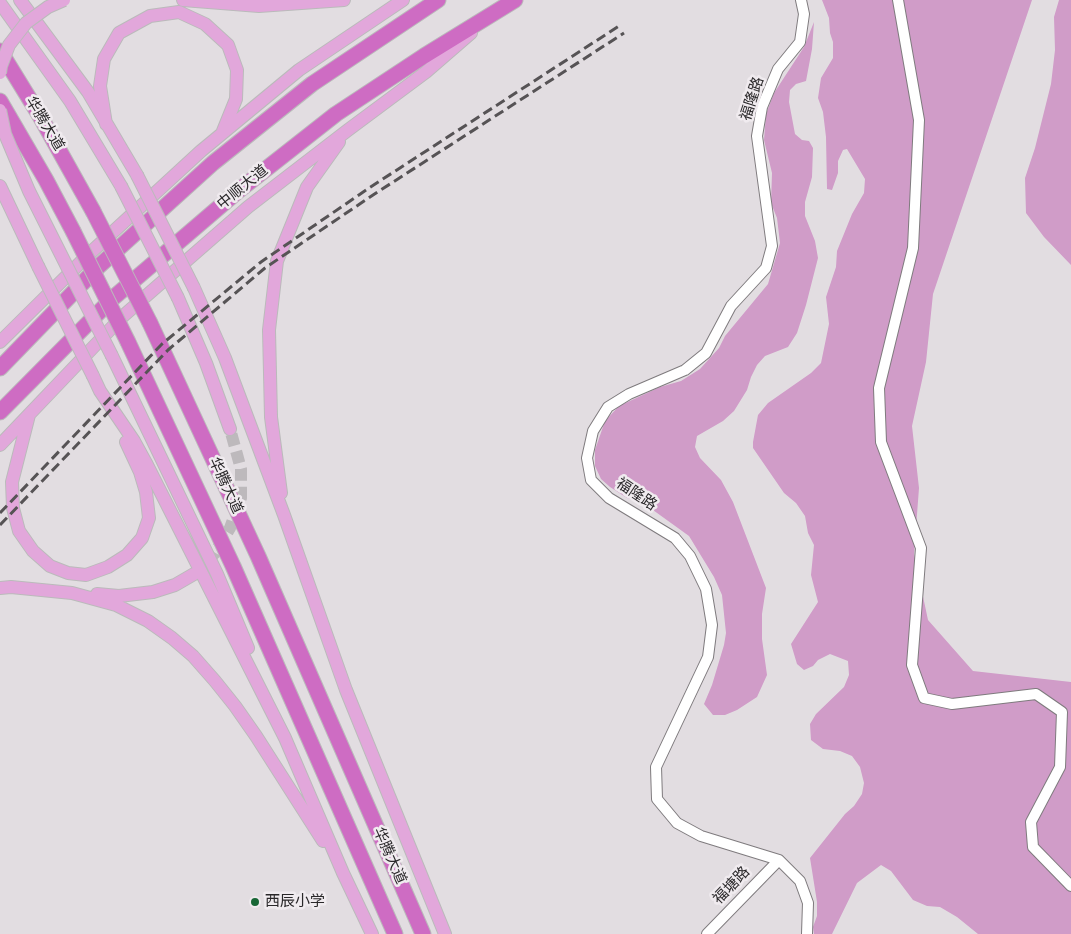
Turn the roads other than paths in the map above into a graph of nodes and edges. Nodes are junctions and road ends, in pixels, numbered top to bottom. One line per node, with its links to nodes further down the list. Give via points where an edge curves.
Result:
1 (64, 0): 15 (main road, bridge, via 26,23 9,45)
2 (183, 0): 11 (main road, via 259,6)
3 (283, 0): 11 (main road)
4 (344, 0): 11 (main road)
5 (403, 0): 20 (main road, via 299,70)
6 (438, 0): 23 (highway, via 312,84 213,163 98,267)
7 (514, 0): 13 (highway, 中顺大道)
8 (801, 0): 34 (street, 福隆路, via 804,14 800,42 778,69 762,107 757,136 772,246 766,268 731,306 706,353 685,370 629,394 608,407 593,431 587,458 591,480 609,498 675,538 690,556 706,589 712,625 708,657 656,767 657,799 677,823 701,836)
9 (898, 0): 36 (street, via 919,120 912,248 879,388 881,442 921,548 912,665 924,698 952,704 1036,694 1062,712 1060,767 1032,822 1032,847)
10 (21, 2): 18 (main road, via 88,92)
11 (304, 4)
12 (3, 8): 27 (main road, bridge, via 70,101 121,186 178,298)
13 (494, 12): 19 (main road, via 426,72); 25 (highway, 中顺大道, via 336,114 238,191 113,298)
14 (0, 51): 39 (highway, 华腾大道, bridge, via 94,211 150,322 258,556)
15 (0, 73)
16 (0, 101): 38 (highway, 华腾大道, bridge, via 46,180 128,342 233,566)
17 (0, 110): 33 (main road, bridge, via 5,134 29,191 217,574)
18 (106, 124): 20 (main road, via 100,86 104,59 119,33 150,16 179,12 205,24 228,45 237,70 236,99); 29 (main road, bridge, via 137,175 194,288 225,358)
19 (348, 130): 26 (main road, via 248,207 122,317); 29 (main road, via 307,187 278,261 268,330 270,417)
20 (222, 133): 22 (main road, via 89,254)
21 (0, 186): 24 (main road, bridge)
22 (0, 342)
23 (0, 368)
24 (100, 391): 26 (main road, via 140,472 149,518 142,538 127,555 86,575 50,566 33,551 19,531 13,508 12,482); 33 (main road, via 146,463)
25 (0, 412)
26 (29, 414): 28 (main road)
27 (230, 429)
28 (0, 445)
29 (284, 515): 40 (main road, via 346,690)
30 (194, 574): 32 (main road, via 176,585 153,592 119,596)
31 (0, 588): 32 (main road)
32 (72, 593): 35 (main road, via 116,605 148,621 193,656 216,681 256,736)
33 (285, 738): 35 (main road)
34 (779, 860): 41 (street, 福塘路); 42 (street, 福隆路, via 800,881 808,903)
35 (343, 873): 37 (main road)
36 (1071, 886)
37 (372, 934)
38 (395, 934)
39 (423, 934)
40 (445, 934)
41 (707, 934)
42 (807, 934)

